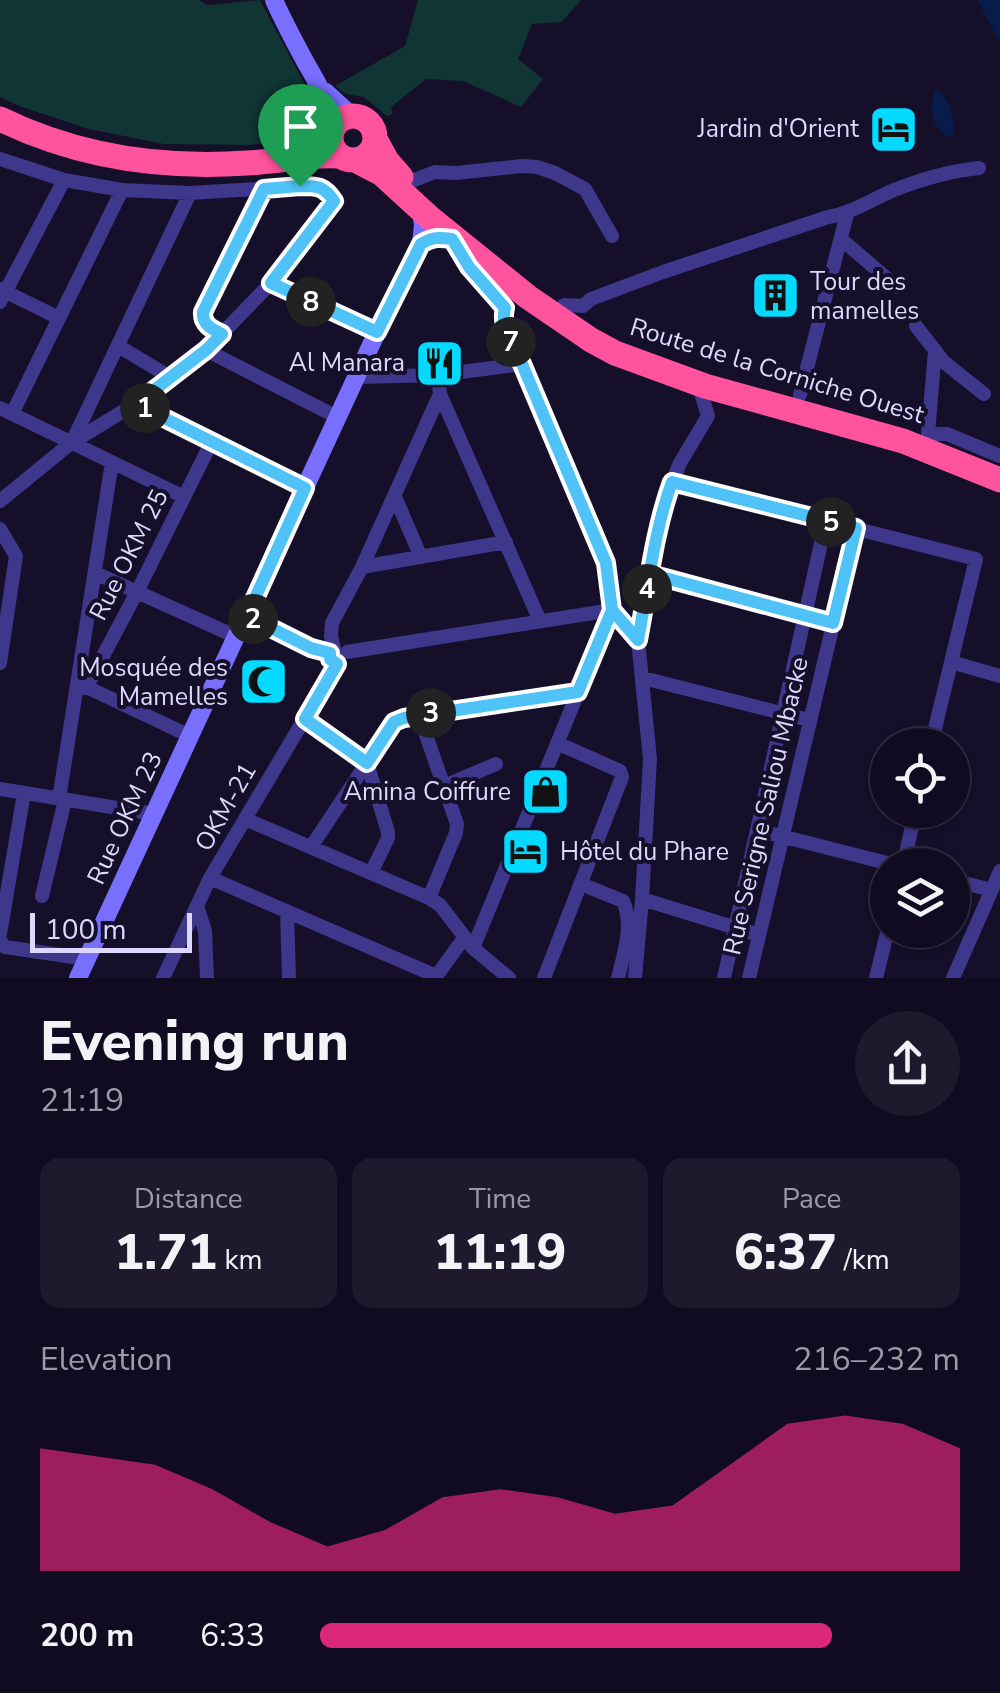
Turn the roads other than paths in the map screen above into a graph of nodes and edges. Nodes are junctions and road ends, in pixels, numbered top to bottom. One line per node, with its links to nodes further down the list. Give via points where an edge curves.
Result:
1 (274, 0): 4 (street)
2 (0, 106): 4 (highway, via 98,141 167,154)
3 (0, 119): 4 (highway, via 116,158 199,166)
4 (342, 138): 8 (highway, Route de la Corniche Ouest, via 369,153 375,140); 12 (highway, Route de la Corniche Ouest)
5 (0, 158): 7 (street)
6 (979, 168): 13 (street, via 935,175)
7 (64, 180): 10 (street); 20 (street)
8 (409, 182): 14 (street, via 435,172 537,167 584,189); 22 (highway, Route de la Corniche Ouest)
9 (264, 189): 11 (street); 18 (street, via 320,186 334,201); 26 (street, via 203,312 208,326)
10 (122, 190): 11 (street); 23 (street)
11 (190, 193): 27 (street)
12 (421, 210): 15 (highway, Route de la Corniche Ouest); 17 (street)
13 (847, 214): 16 (street); 22 (street, via 663,272 591,298)
14 (612, 236)
15 (453, 238): 17 (street); 21 (highway, Route de la Corniche Ouest)
16 (841, 239): 19 (street); 37 (street)
17 (421, 244): 25 (street, Rue OKM 23)
18 (271, 283): 25 (street); 26 (street)
19 (897, 287)
20 (2, 294): 23 (street)
21 (517, 302): 30 (street, via 504,321); 34 (highway, Route de la Corniche Ouest, via 615,353)
22 (578, 311): 37 (highway, Route de la Corniche Ouest, via 644,350)
23 (59, 318): 39 (street)
24 (916, 326): 29 (street)
25 (377, 332): 32 (street, Rue OKM 23)
26 (222, 334): 28 (street)
27 (118, 346): 33 (street); 43 (street)
28 (206, 350): 33 (street); 40 (street)
29 (935, 350): 36 (street); 41 (street)
30 (522, 364): 31 (street); 62 (street, via 606,563)
31 (438, 374): 32 (street); 35 (street)
32 (358, 376): 40 (street, Rue OKM 23)
33 (170, 378): 38 (street)
34 (705, 386): 47 (highway, Route de la Corniche Ouest, via 902,440); 48 (street, via 700,393 708,416)
35 (440, 394): 51 (street, OKM-21); 56 (street)
36 (984, 394)
37 (800, 395): 41 (highway, Route de la Corniche Ouest)
38 (136, 404): 42 (street); 43 (street)
39 (6, 411): 43 (street)
40 (337, 418): 49 (street, Rue OKM 23)
41 (928, 434): 44 (street, via 947,434); 46 (highway, Route de la Corniche Ouest)
42 (212, 441): 49 (street); 50 (street, Rue OKM 25)
43 (71, 443): 45 (street); 52 (street)
44 (1000, 456)
45 (112, 462): 50 (street); 59 (street)
46 (1000, 467)
47 (1000, 480)
48 (672, 482): 53 (street); 60 (street)
49 (305, 488): 63 (street, Rue OKM 23)
50 (184, 497): 61 (street, Rue OKM 25)
51 (395, 497): 57 (street); 58 (street, OKM-21)
52 (0, 500)
53 (826, 521): 55 (street); 64 (street, Rue Serigne Saliou Mbacke)
54 (0, 528): 71 (street, via 16,556)
55 (856, 528): 66 (street, Rue Serigne Saliou Mbacke); 70 (street, via 976,559)
56 (506, 542): 57 (street); 65 (street)
57 (422, 557): 58 (street)
58 (362, 567): 69 (street, OKM-21, via 332,623)
59 (95, 572): 61 (street); 74 (street)
60 (650, 574): 64 (street); 68 (street)
61 (137, 592): 67 (street); 74 (street, Rue OKM 25)
62 (612, 610): 65 (street); 68 (street); 75 (street)
63 (247, 616): 67 (street, Rue OKM 23); 69 (street)
64 (805, 617): 66 (street); 76 (street, Rue Serigne Saliou Mbacke)
65 (540, 621): 69 (street)
66 (833, 623): 79 (street, Rue Serigne Saliou Mbacke)
67 (237, 637): 81 (street, Rue OKM 23)
68 (638, 640): 73 (street)
69 (337, 654): 78 (street, OKM-21)
70 (951, 662): 72 (street); 80 (street)
71 (0, 663)
72 (1000, 676)
73 (643, 678): 76 (street); 103 (street, via 650,759)
74 (81, 685): 81 (street); 88 (street)
75 (578, 692): 77 (street); 82 (street)
76 (784, 713): 79 (street); 91 (street, Rue Serigne Saliou Mbacke)
77 (420, 715): 83 (street, via 394,722); 85 (street)
78 (305, 719): 83 (street); 90 (street, OKM-21)
79 (809, 720): 92 (street, Rue Serigne Saliou Mbacke)
80 (936, 728)
81 (190, 736): 89 (street, Rue OKM 23)
82 (558, 742): 98 (street, via 622,774); 109 (street)
83 (367, 763): 93 (street); 96 (street, via 388,832)
84 (496, 764): 85 (street)
85 (444, 786): 102 (street, via 456,833)
86 (0, 789): 87 (street)
87 (24, 793): 88 (street); 108 (street)
88 (62, 799): 89 (street); 101 (street)
89 (154, 814): 111 (street, Rue OKM 23)
90 (245, 818): 93 (street); 97 (street, OKM-21)
91 (757, 830): 92 (street); 106 (street, Rue Serigne Saliou Mbacke)
92 (781, 837): 94 (street); 107 (street, Rue Serigne Saliou Mbacke)
93 (311, 847): 96 (street)
94 (870, 858)
95 (1000, 871): 100 (street)
96 (371, 873): 102 (street)
97 (210, 878): 104 (street, OKM-21); 105 (street)
98 (581, 884): 118 (street); 119 (street, via 624,901 629,913)
99 (970, 884): 100 (street)
100 (992, 890): 124 (street)
101 (42, 896)
102 (429, 898): 109 (street)
103 (642, 900): 106 (street); 120 (street)
104 (197, 906): 114 (street, OKM-21); 115 (street)
105 (287, 911): 112 (street); 116 (street)
106 (735, 927): 107 (street); 121 (street, Rue Serigne Saliou Mbacke)
107 (759, 935): 122 (street, Rue Serigne Saliou Mbacke)
108 (0, 937): 111 (street, via 5,947)
109 (468, 943): 112 (street); 117 (street)
110 (883, 948): 123 (street)
111 (87, 959): 113 (street, Rue OKM 23)
112 (436, 977)
113 (78, 978)
114 (162, 978)
115 (207, 978)
116 (289, 978)
117 (509, 978)
118 (544, 978)
119 (618, 978)
120 (635, 978)
121 (724, 978)
122 (749, 978)
123 (876, 978)
124 (953, 978)

